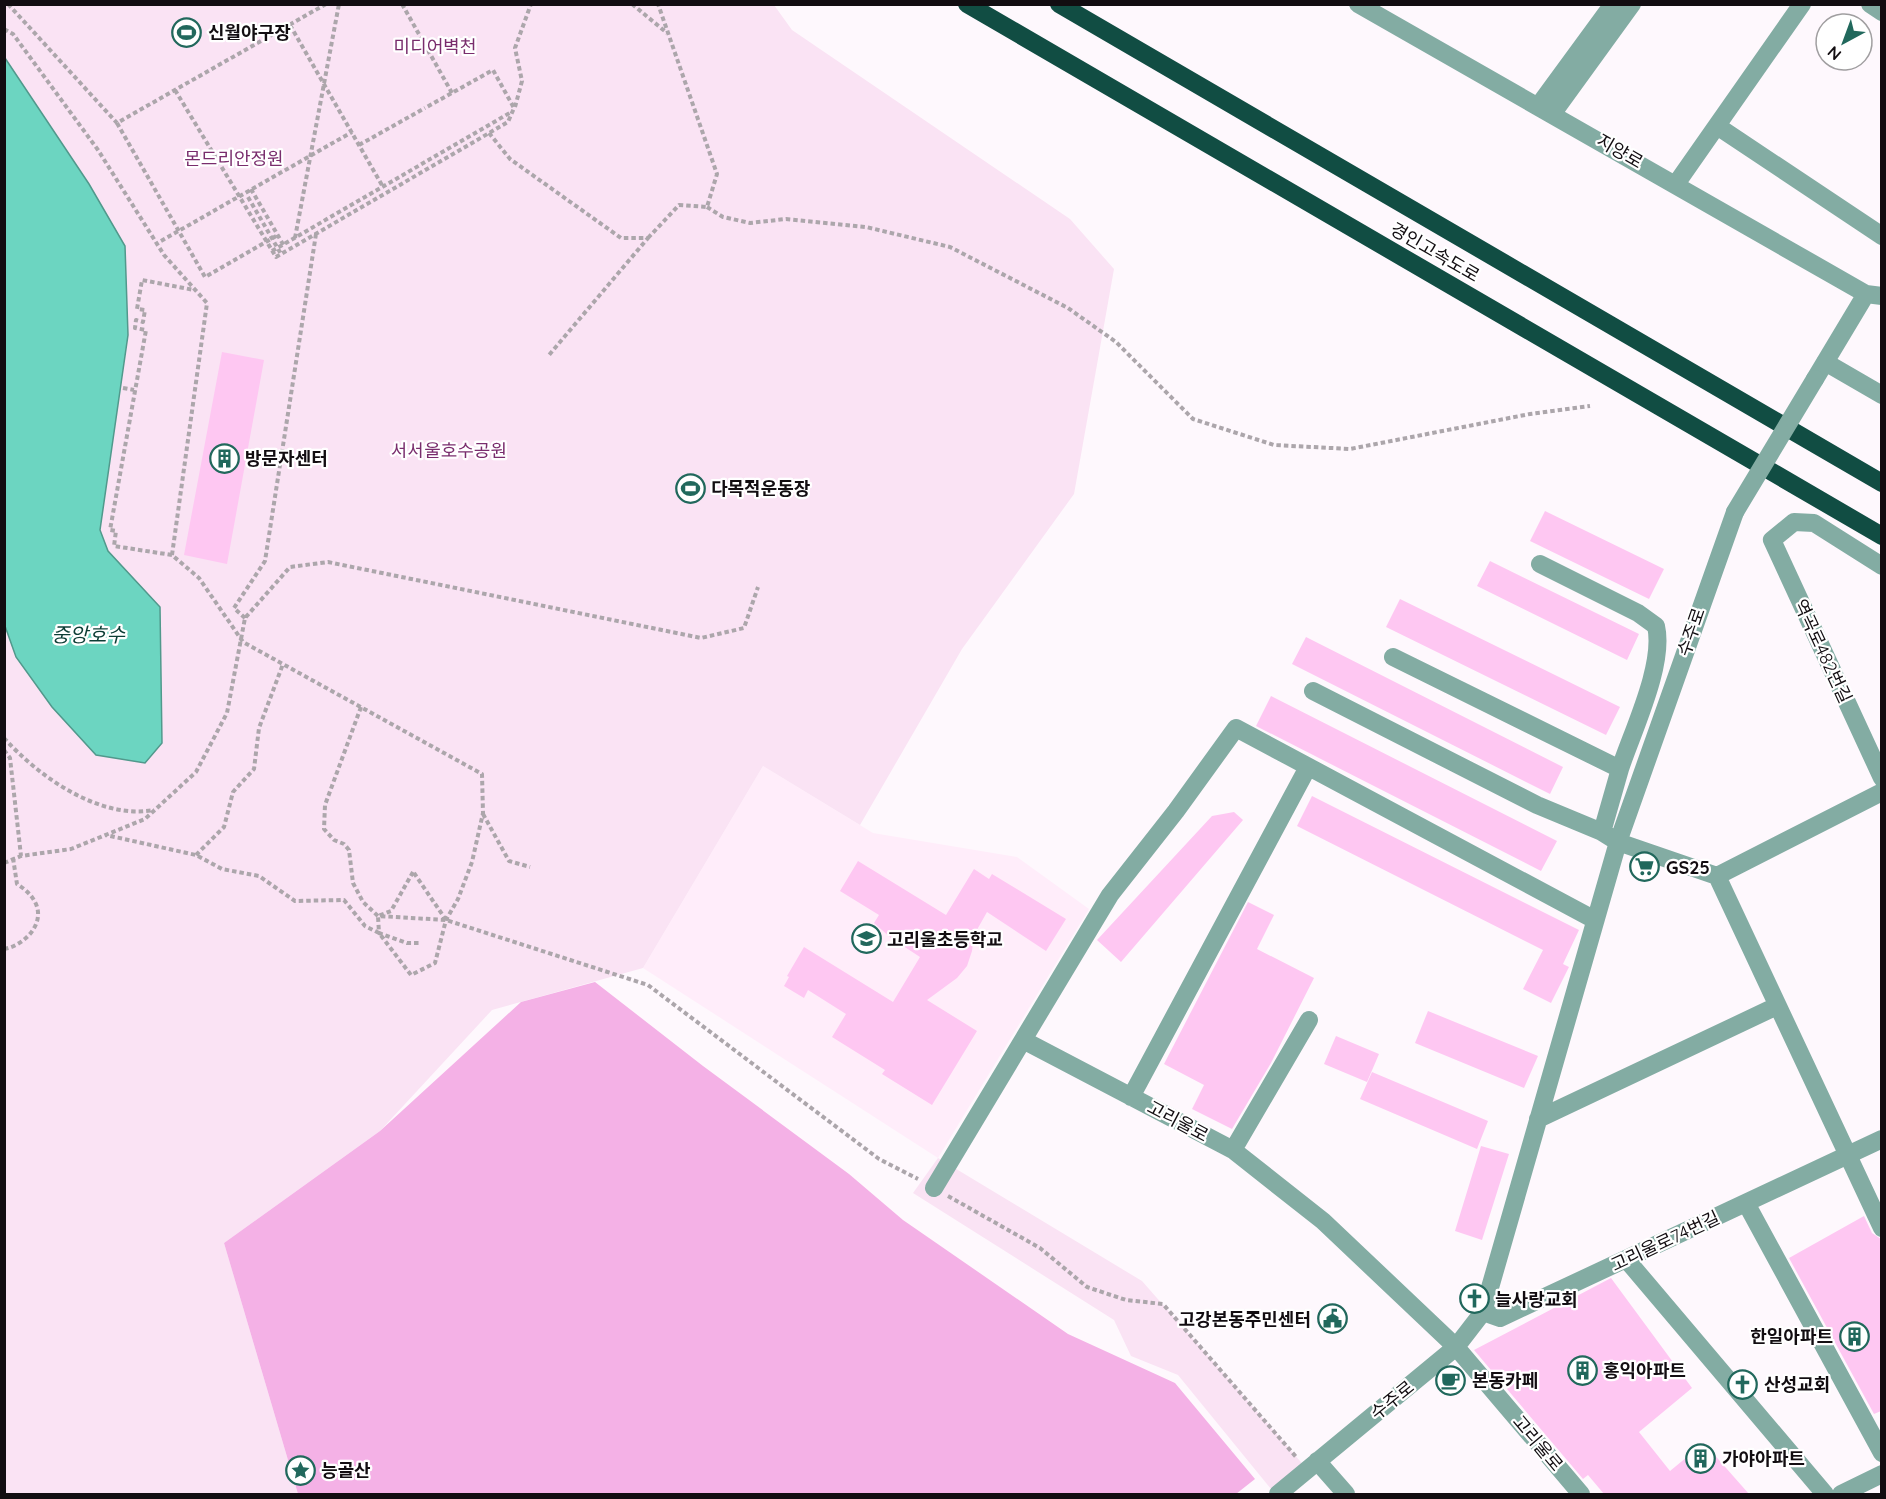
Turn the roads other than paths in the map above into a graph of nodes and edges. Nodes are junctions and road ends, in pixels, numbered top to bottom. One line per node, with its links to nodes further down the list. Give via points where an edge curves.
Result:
1 (968, 4): 17 (highway, 경인고속도로)
2 (1059, 4): 16 (highway, 경인고속도로)
3 (1358, 4): 9 (street, 지양로)
4 (1632, 4): 7 (street)
5 (1802, 4): 10 (street)
6 (1870, 4): 8 (street)
7 (1607, 12): 9 (street)
8 (1881, 12)
9 (1546, 109): 11 (street, 지양로)
10 (1717, 126): 11 (street); 12 (street)
11 (1676, 184): 13 (street, 지양로)
12 (1881, 236)
13 (1874, 295): 14 (street, 수주로)
14 (1825, 362): 15 (street); 27 (street, 수주로, bridge, via 1735,512)
15 (1881, 395)
16 (1881, 483)
17 (1881, 536)
18 (1540, 564): 23 (street, via 1656,626 1659,639 1647,696)
19 (1881, 566): 24 (street, 역곡로482번길, via 1814,523 1794,522 1772,540)
20 (1393, 657): 23 (street)
21 (1313, 691): 26 (street, via 1537,805)
22 (1308, 766): 29 (street); 32 (street, via 1236,728 1110,895); 33 (street)
23 (1620, 769): 26 (street)
24 (1881, 778)
25 (1881, 792): 28 (street)
26 (1602, 832): 27 (street)
27 (1618, 842): 28 (street); 29 (street, 수주로)
28 (1717, 876): 30 (street)
29 (1595, 920): 34 (street, 수주로)
30 (1777, 1006): 34 (street); 37 (street)
31 (1309, 1020): 36 (street)
32 (1023, 1040): 33 (street, 고리울로); 38 (street)
33 (1131, 1097): 36 (street, 고리울로)
34 (1538, 1119): 42 (street, 수주로)
35 (1881, 1139): 37 (street, 고리울로74번길)
36 (1233, 1150): 43 (street, 고리울로, via 1323,1221)
37 (1846, 1156): 39 (street, 고리울로74번길); 40 (street)
38 (934, 1188)
39 (1746, 1203): 41 (street, 고리울로74번길); 44 (street)
40 (1881, 1228)
41 (1626, 1259): 42 (street, 고리울로74번길, via 1500,1318); 50 (street)
42 (1483, 1312): 43 (street, 수주로)
43 (1456, 1347): 45 (street, 수주로); 49 (street, 고리울로)
44 (1881, 1453)
45 (1312, 1465): 47 (street, 수주로); 48 (street)
46 (1881, 1474): 51 (street)
47 (1278, 1494)
48 (1346, 1494)
49 (1581, 1494)
50 (1825, 1494)
51 (1841, 1494)

